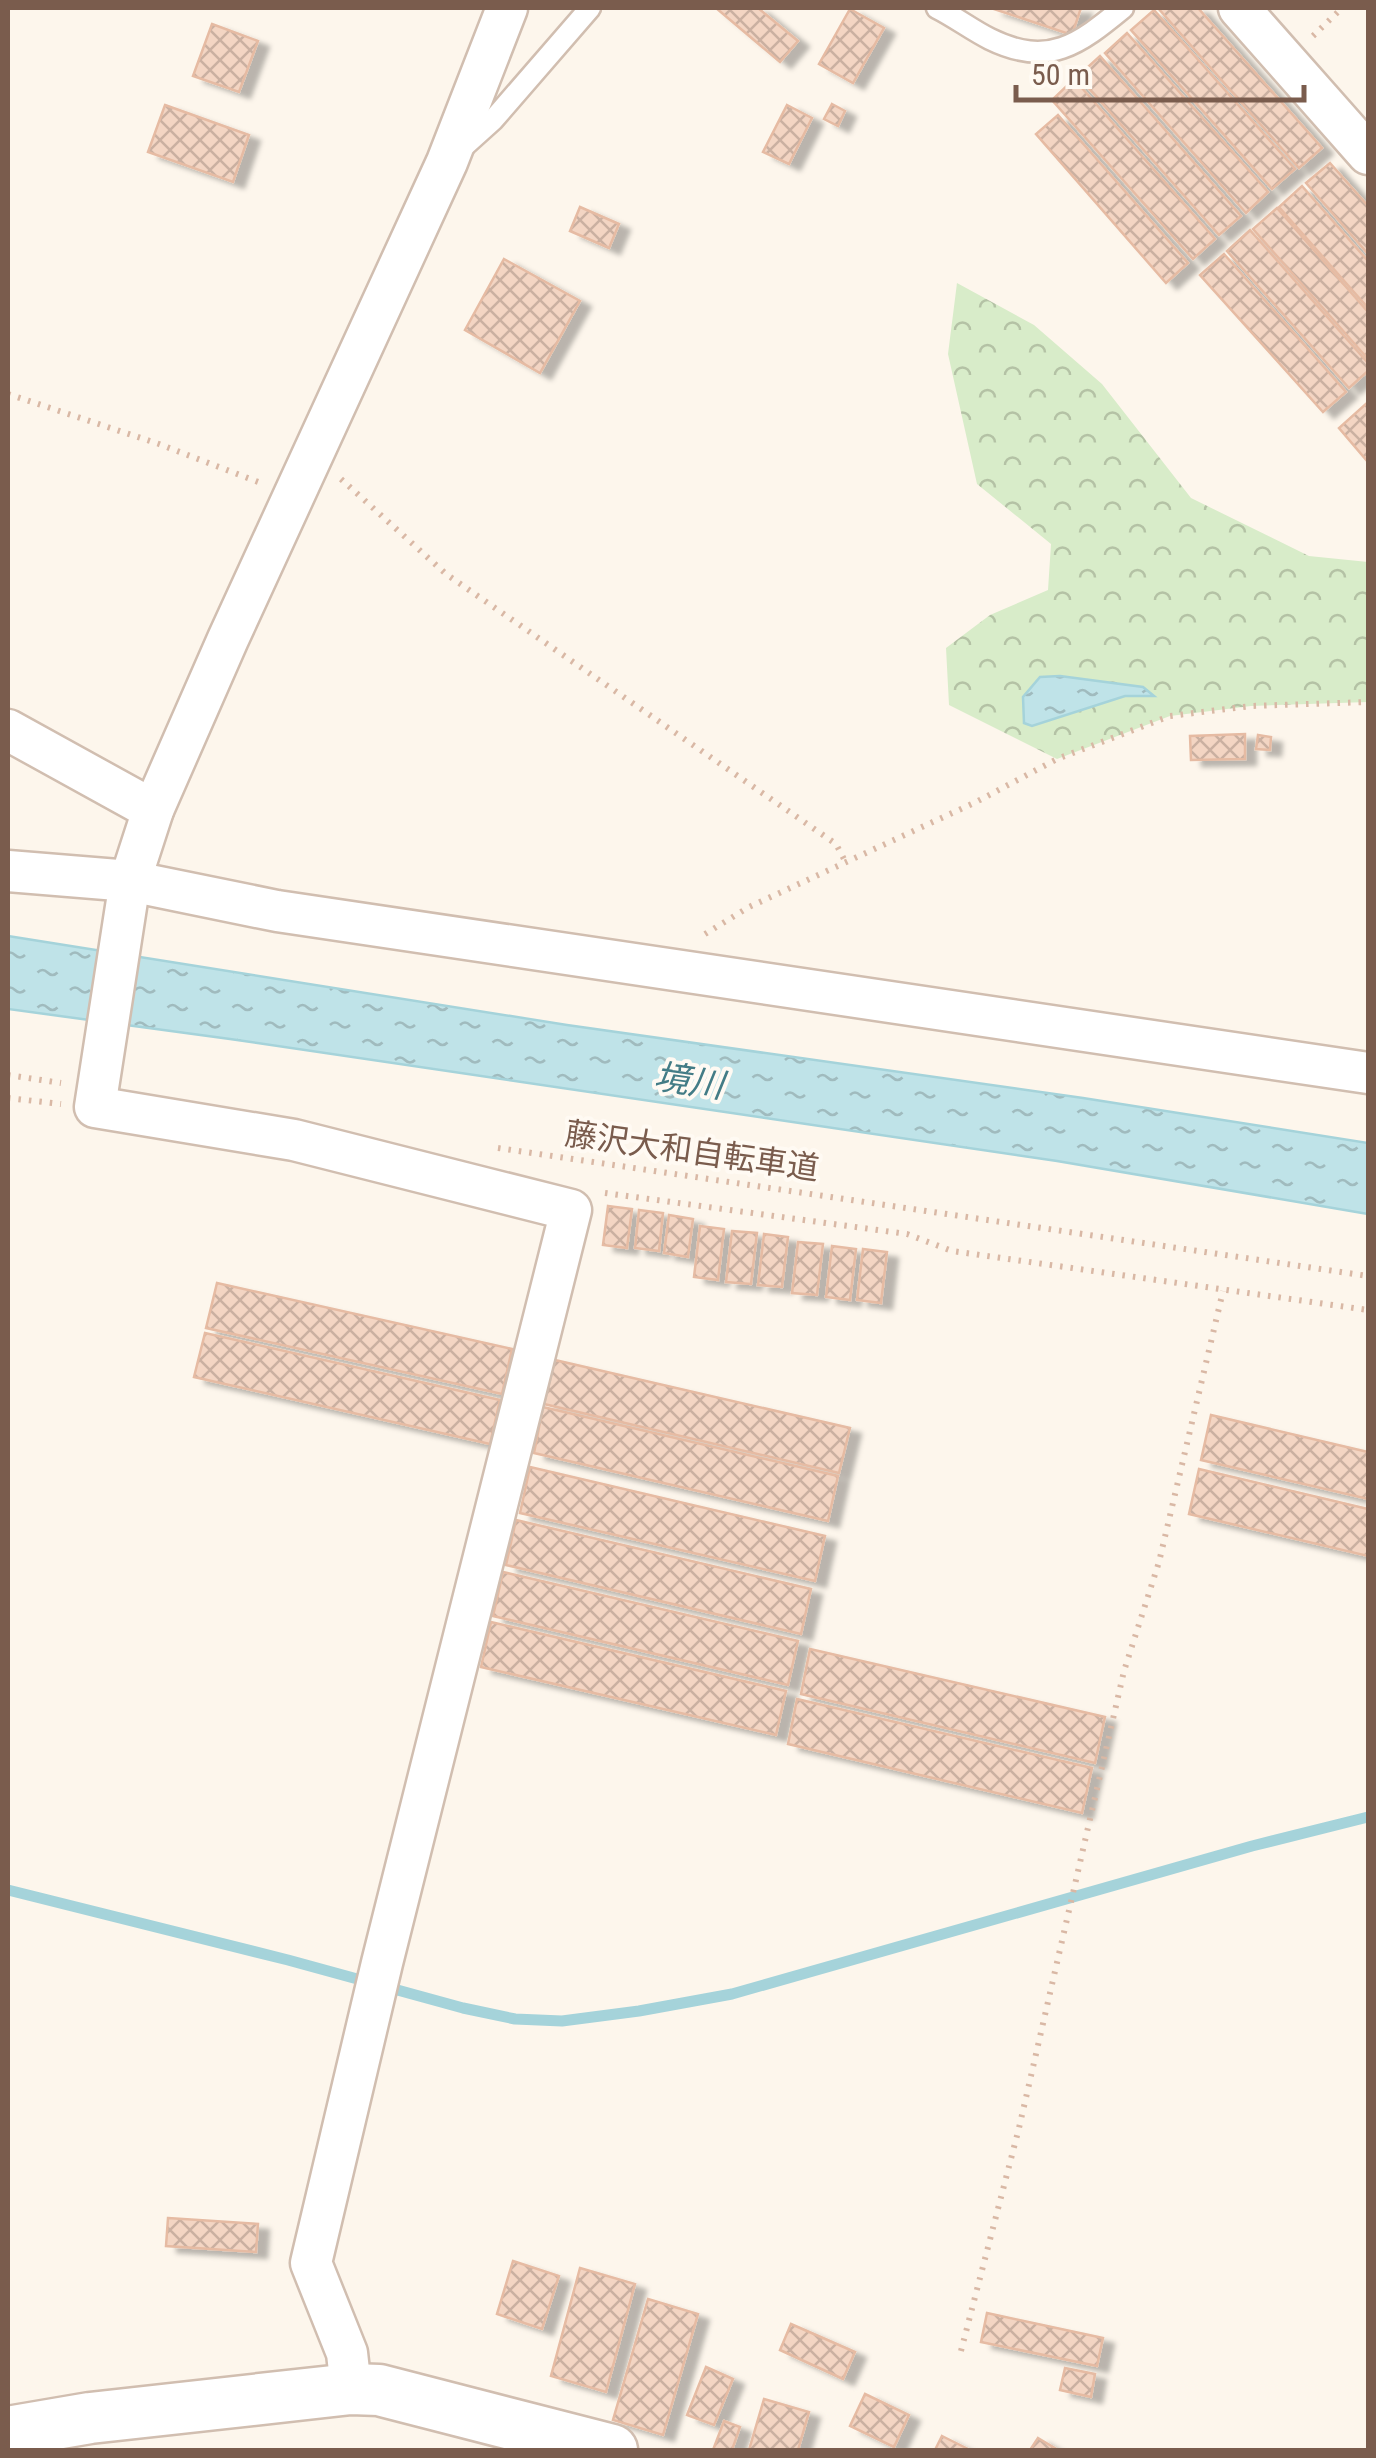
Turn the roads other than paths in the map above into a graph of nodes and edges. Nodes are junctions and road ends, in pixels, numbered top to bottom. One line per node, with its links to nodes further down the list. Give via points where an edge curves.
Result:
1 (508, 8): 7 (street)
2 (590, 8): 7 (lane, via 493,120)
3 (936, 8): 4 (lane, via 989,39 1043,52 1069,47)
4 (1123, 8)
5 (1240, 8): 6 (street)
6 (1368, 154)
7 (446, 162): 9 (street)
8 (8, 730): 9 (street)
9 (154, 810): 11 (street)
10 (8, 871): 11 (street)
11 (129, 890): 12 (street); 13 (street, via 97,1091 570,1210 311,2263 347,2353)
12 (1368, 1073)
13 (351, 2389): 14 (street); 15 (street, via 408,2396)
14 (8, 2432)
15 (584, 2447)

